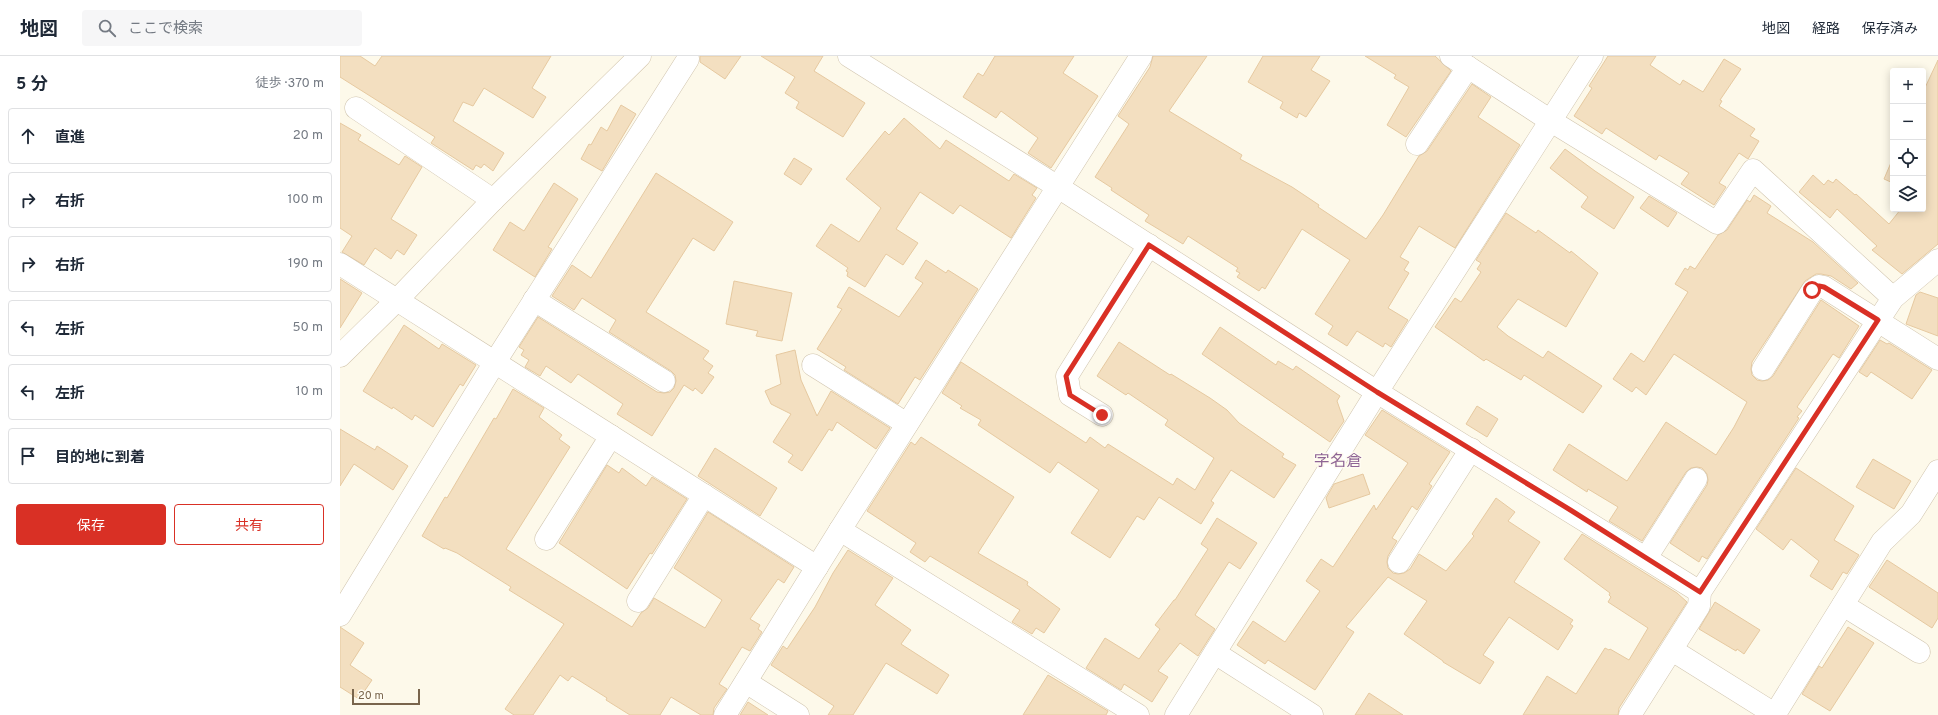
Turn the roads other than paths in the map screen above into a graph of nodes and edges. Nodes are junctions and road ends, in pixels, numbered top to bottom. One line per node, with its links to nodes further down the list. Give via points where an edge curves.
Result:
1 (640, 56): 11 (street)
2 (849, 56): 10 (street)
3 (1141, 56): 10 (street)
4 (1592, 56): 8 (street)
5 (688, 59): 16 (street)
6 (1459, 61): 8 (street); 9 (street)
7 (356, 108): 11 (street)
8 (1551, 121): 15 (street, via 1717,223 1753,170); 25 (street)
9 (1418, 144)
10 (1058, 187): 12 (street); 27 (street)
11 (493, 200): 17 (street)
12 (1149, 245): 25 (street); 26 (street, via 1066,376 1070,395)
13 (1938, 260): 15 (street)
14 (340, 264): 17 (street)
15 (1893, 298): 18 (street)
16 (534, 300): 21 (street); 24 (street)
17 (396, 301): 19 (street); 21 (street)
18 (1878, 320): 20 (street); 23 (street, via 1819,286 1815,288); 38 (street)
19 (340, 356)
20 (1938, 359)
21 (495, 362): 28 (street); 41 (street)
22 (813, 365): 27 (street)
23 (1763, 369)
24 (664, 381)
25 (1377, 392): 29 (street); 43 (street)
26 (1102, 415)
27 (907, 424): 33 (street)
28 (611, 436): 32 (street); 34 (street)
29 (1472, 450): 35 (street); 36 (street)
30 (1938, 471): 40 (street, via 1911,514 1882,542)
31 (1696, 479): 35 (street)
32 (704, 495): 37 (street); 39 (street)
33 (840, 530): 37 (street); 48 (street)
34 (546, 539)
35 (1646, 558): 38 (street)
36 (1399, 562)
37 (817, 567): 45 (street)
38 (1700, 592): 42 (street, via 1699,606)
39 (638, 601)
40 (1843, 605): 44 (street); 52 (street)
41 (340, 615)
42 (1672, 650): 51 (street); 52 (street)
43 (1215, 652): 49 (street); 50 (street)
44 (1918, 652)
45 (746, 682): 46 (street); 47 (street)
46 (725, 715)
47 (798, 715)
48 (1138, 715)
49 (1176, 715)
50 (1312, 715)
51 (1630, 715)
52 (1776, 715)

